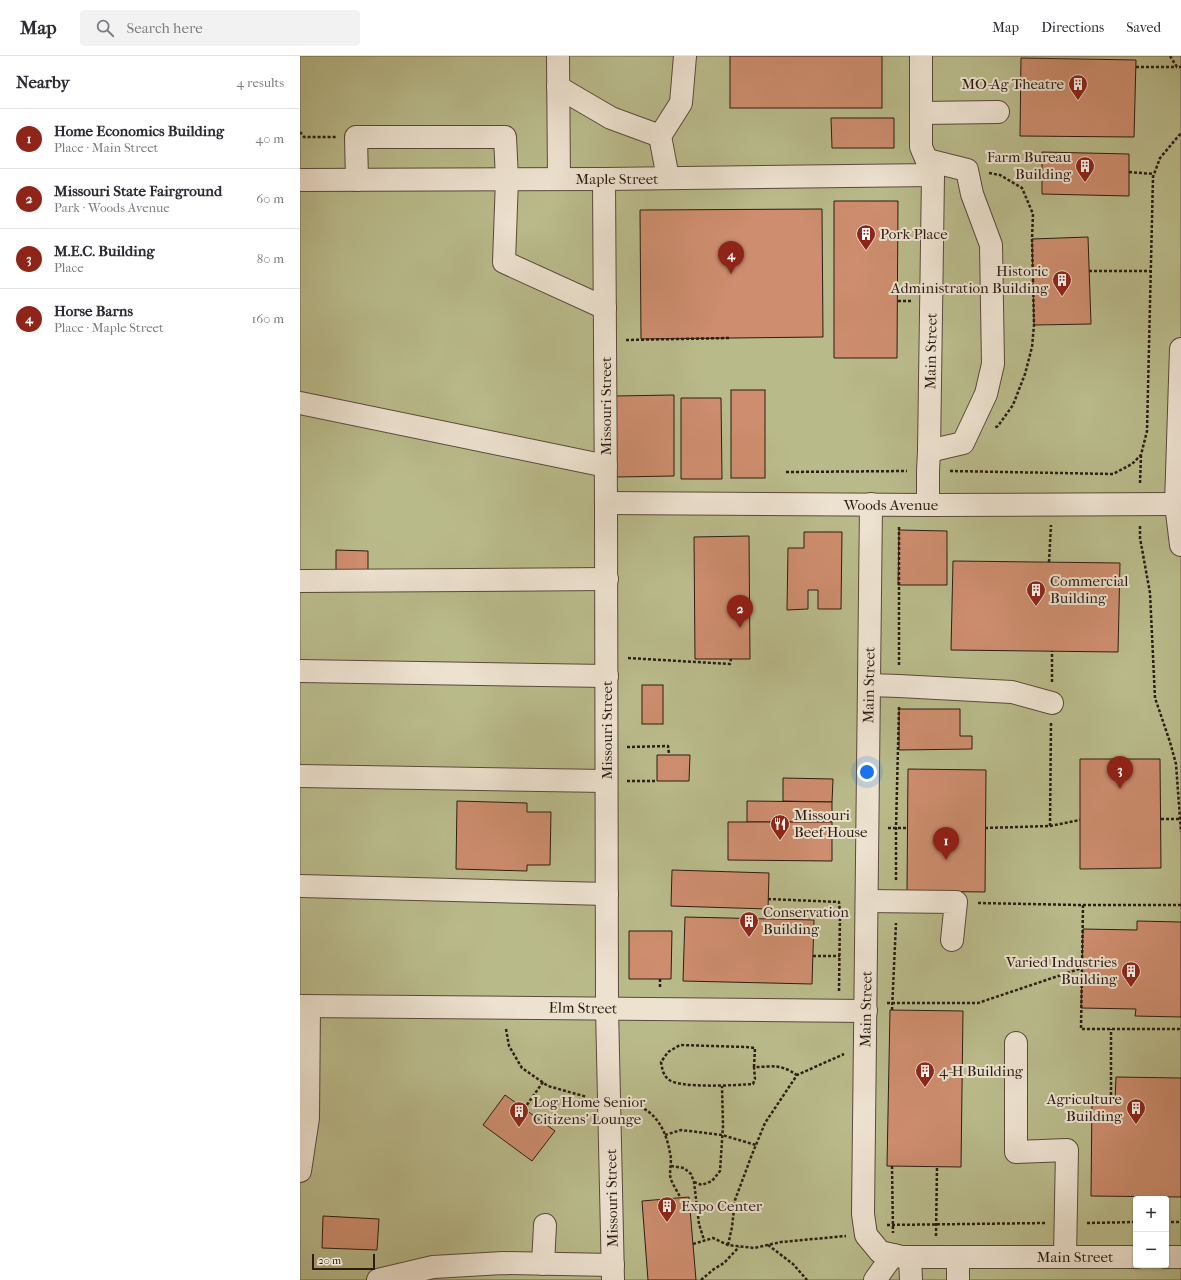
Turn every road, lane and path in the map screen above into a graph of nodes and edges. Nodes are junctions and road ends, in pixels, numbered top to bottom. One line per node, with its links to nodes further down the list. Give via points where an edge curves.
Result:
1 (558, 56): 8 (street)
2 (685, 56): 13 (street, via 681,103)
3 (921, 56): 10 (street, Main Street)
4 (1170, 56): 6 (path)
5 (1136, 67): 6 (path)
6 (1177, 67): 7 (path)
7 (1181, 67)
8 (558, 87): 13 (street, via 611,118); 21 (street)
9 (998, 112): 10 (street)
10 (921, 113): 15 (street, Main Street, via 921,147)
11 (300, 132): 14 (path, via 304,137)
12 (1181, 133): 18 (path, via 1160,158)
13 (660, 136): 19 (street)
14 (356, 137): 20 (street, via 505,137); 24 (street)
15 (930, 168): 16 (street, Maple Street); 19 (street, Maple Street); 34 (street, Main Street)
16 (967, 170): 32 (street, via 972,194 991,245 993,364 986,394); 32 (path, via 1000,175 1022,188 1033,214 1034,325 1032,347 1025,374 1013,405 998,426)
17 (1129, 172): 18 (path)
18 (1154, 174): 26 (path)
19 (668, 178): 22 (street, Maple Street)
20 (507, 179): 21 (street, Maple Street); 24 (street, Maple Street); 27 (street, via 504,262)
21 (559, 179): 22 (street, Maple Street)
22 (604, 179): 27 (street, Missouri Street)
23 (300, 180): 24 (street, Maple Street)
24 (357, 180)
25 (1089, 270): 26 (path)
26 (1150, 271): 33 (path, via 1147,431)
27 (605, 308): 29 (street, Missouri Street)
28 (730, 338): 29 (path)
29 (605, 340): 35 (street, Missouri Street)
30 (1181, 349): 41 (street)
31 (300, 403): 35 (street)
32 (963, 443): 34 (street)
33 (1141, 455): 34 (path, via 1132,464 1112,474); 40 (path)
34 (928, 461): 36 (path); 42 (street, Main Street)
35 (606, 466): 37 (street, Missouri Street)
36 (786, 472)
37 (606, 503): 38 (street, Woods Avenue); 45 (street, Missouri Street)
38 (871, 504): 42 (street, Woods Avenue); 51 (street, Main Street)
39 (1052, 504): 40 (street, Woods Avenue); 42 (street, Woods Avenue); 44 (path)
40 (1140, 504): 41 (street, Woods Avenue); 59 (path, via 1140,538 1150,593 1155,698 1176,764)
41 (1176, 504): 43 (street)
42 (928, 505)
43 (1181, 545)
44 (1048, 562)
45 (607, 579): 46 (street); 49 (street, Missouri Street)
46 (300, 581)
47 (1052, 651): 52 (path)
48 (731, 659): 49 (path, via 730,664)
49 (607, 667): 50 (street); 53 (street, Missouri Street)
50 (300, 671)
51 (869, 685): 52 (street, via 1012,692); 71 (street, Main Street)
52 (1052, 703): 61 (path)
53 (607, 748): 54 (path, via 668,746); 56 (street, Missouri Street)
54 (669, 754)
55 (300, 776): 56 (street)
56 (606, 781): 57 (path); 65 (street, Missouri Street)
57 (657, 781)
58 (1161, 819): 59 (path)
59 (1180, 819): 63 (path)
60 (1080, 820): 61 (path)
61 (1050, 826): 62 (path)
62 (985, 828)
63 (1181, 832)
64 (300, 886): 65 (street)
65 (607, 894): 82 (street, Missouri Street)
66 (768, 899): 72 (path, via 839,902)
67 (897, 902): 68 (street); 71 (street); 78 (path)
68 (956, 902): 69 (path); 73 (street)
69 (1083, 905): 70 (path); 76 (path)
70 (1181, 905)
71 (867, 907): 72 (path); 81 (street, Main Street)
72 (840, 913): 75 (path)
73 (952, 940)
74 (813, 956): 75 (path)
75 (840, 956): 77 (path)
76 (1082, 968): 78 (path, via 978,1003); 84 (path, via 1081,1029)
77 (839, 995)
78 (892, 1003): 81 (path); 83 (path)
79 (304, 1006): 80 (street, Elm Street); 101 (street, via 308,1118)
80 (503, 1007): 82 (street, Elm Street); 90 (path, via 509,1046 522,1068)
81 (866, 1007): 82 (street, Elm Street); 87 (street, Main Street)
82 (607, 1008): 93 (street, Missouri Street)
83 (892, 1010)
84 (1111, 1029): 85 (path); 92 (path)
85 (1181, 1029)
86 (1016, 1043): 107 (street, via 1016,1152 1067,1150)
87 (866, 1048): 89 (path, via 839,1055); 111 (street, Main Street, via 863,1214)
88 (754, 1067): 89 (path, via 785,1067); 91 (path, via 753,1084); 91 (path, via 755,1048 746,1047 680,1045 668,1052 661,1062 668,1080 676,1083)
89 (797, 1075): 97 (path, via 765,1123)
90 (542, 1082): 93 (path, via 548,1086); 94 (path)
91 (722, 1086): 96 (path)
92 (1111, 1100)
93 (609, 1101): 95 (path, via 634,1105 653,1114); 112 (street, Missouri Street)
94 (524, 1109)
95 (665, 1135): 96 (path, via 681,1130); 98 (path)
96 (722, 1135): 97 (path); 102 (path, via 720,1171 712,1181 702,1185)
97 (756, 1145): 115 (path, via 735,1200)
98 (671, 1166): 102 (path, via 684,1168 691,1174); 103 (path, via 670,1176)
99 (892, 1166): 110 (path)
100 (937, 1166): 108 (path)
101 (300, 1171)
102 (694, 1182): 113 (path, via 699,1224)
103 (680, 1198)
104 (1133, 1222): 107 (path)
105 (1169, 1222): 106 (path)
106 (1181, 1222)
107 (1066, 1223): 108 (path); 121 (street)
108 (937, 1224): 110 (path); 119 (path)
109 (545, 1225): 125 (street)
110 (893, 1225): 111 (path); 118 (path)
111 (865, 1230): 116 (path); 118 (street, Main Street, via 880,1252)
112 (612, 1236): 127 (street, Missouri Street); 129 (street)
113 (704, 1240): 114 (path); 115 (path, via 713,1238)
114 (693, 1244)
115 (728, 1245): 117 (path)
116 (768, 1245): 117 (path, via 754,1248); 131 (path, via 793,1264)
117 (740, 1246): 130 (path, via 724,1263)
118 (901, 1256): 119 (street, Main Street); 132 (street); 133 (street)
119 (936, 1257): 120 (street, Main Street)
120 (958, 1257): 121 (street, Main Street); 134 (street)
121 (1065, 1257): 122 (street, Main Street)
122 (1133, 1257)
123 (1169, 1257): 124 (street)
124 (1181, 1257)
125 (543, 1264): 126 (street, via 503,1263); 127 (street)
126 (451, 1273): 128 (street, via 433,1267)
127 (613, 1273)
128 (378, 1280)
129 (629, 1280)
130 (701, 1280)
131 (806, 1280)
132 (875, 1280)
133 (911, 1280)
134 (958, 1280)

